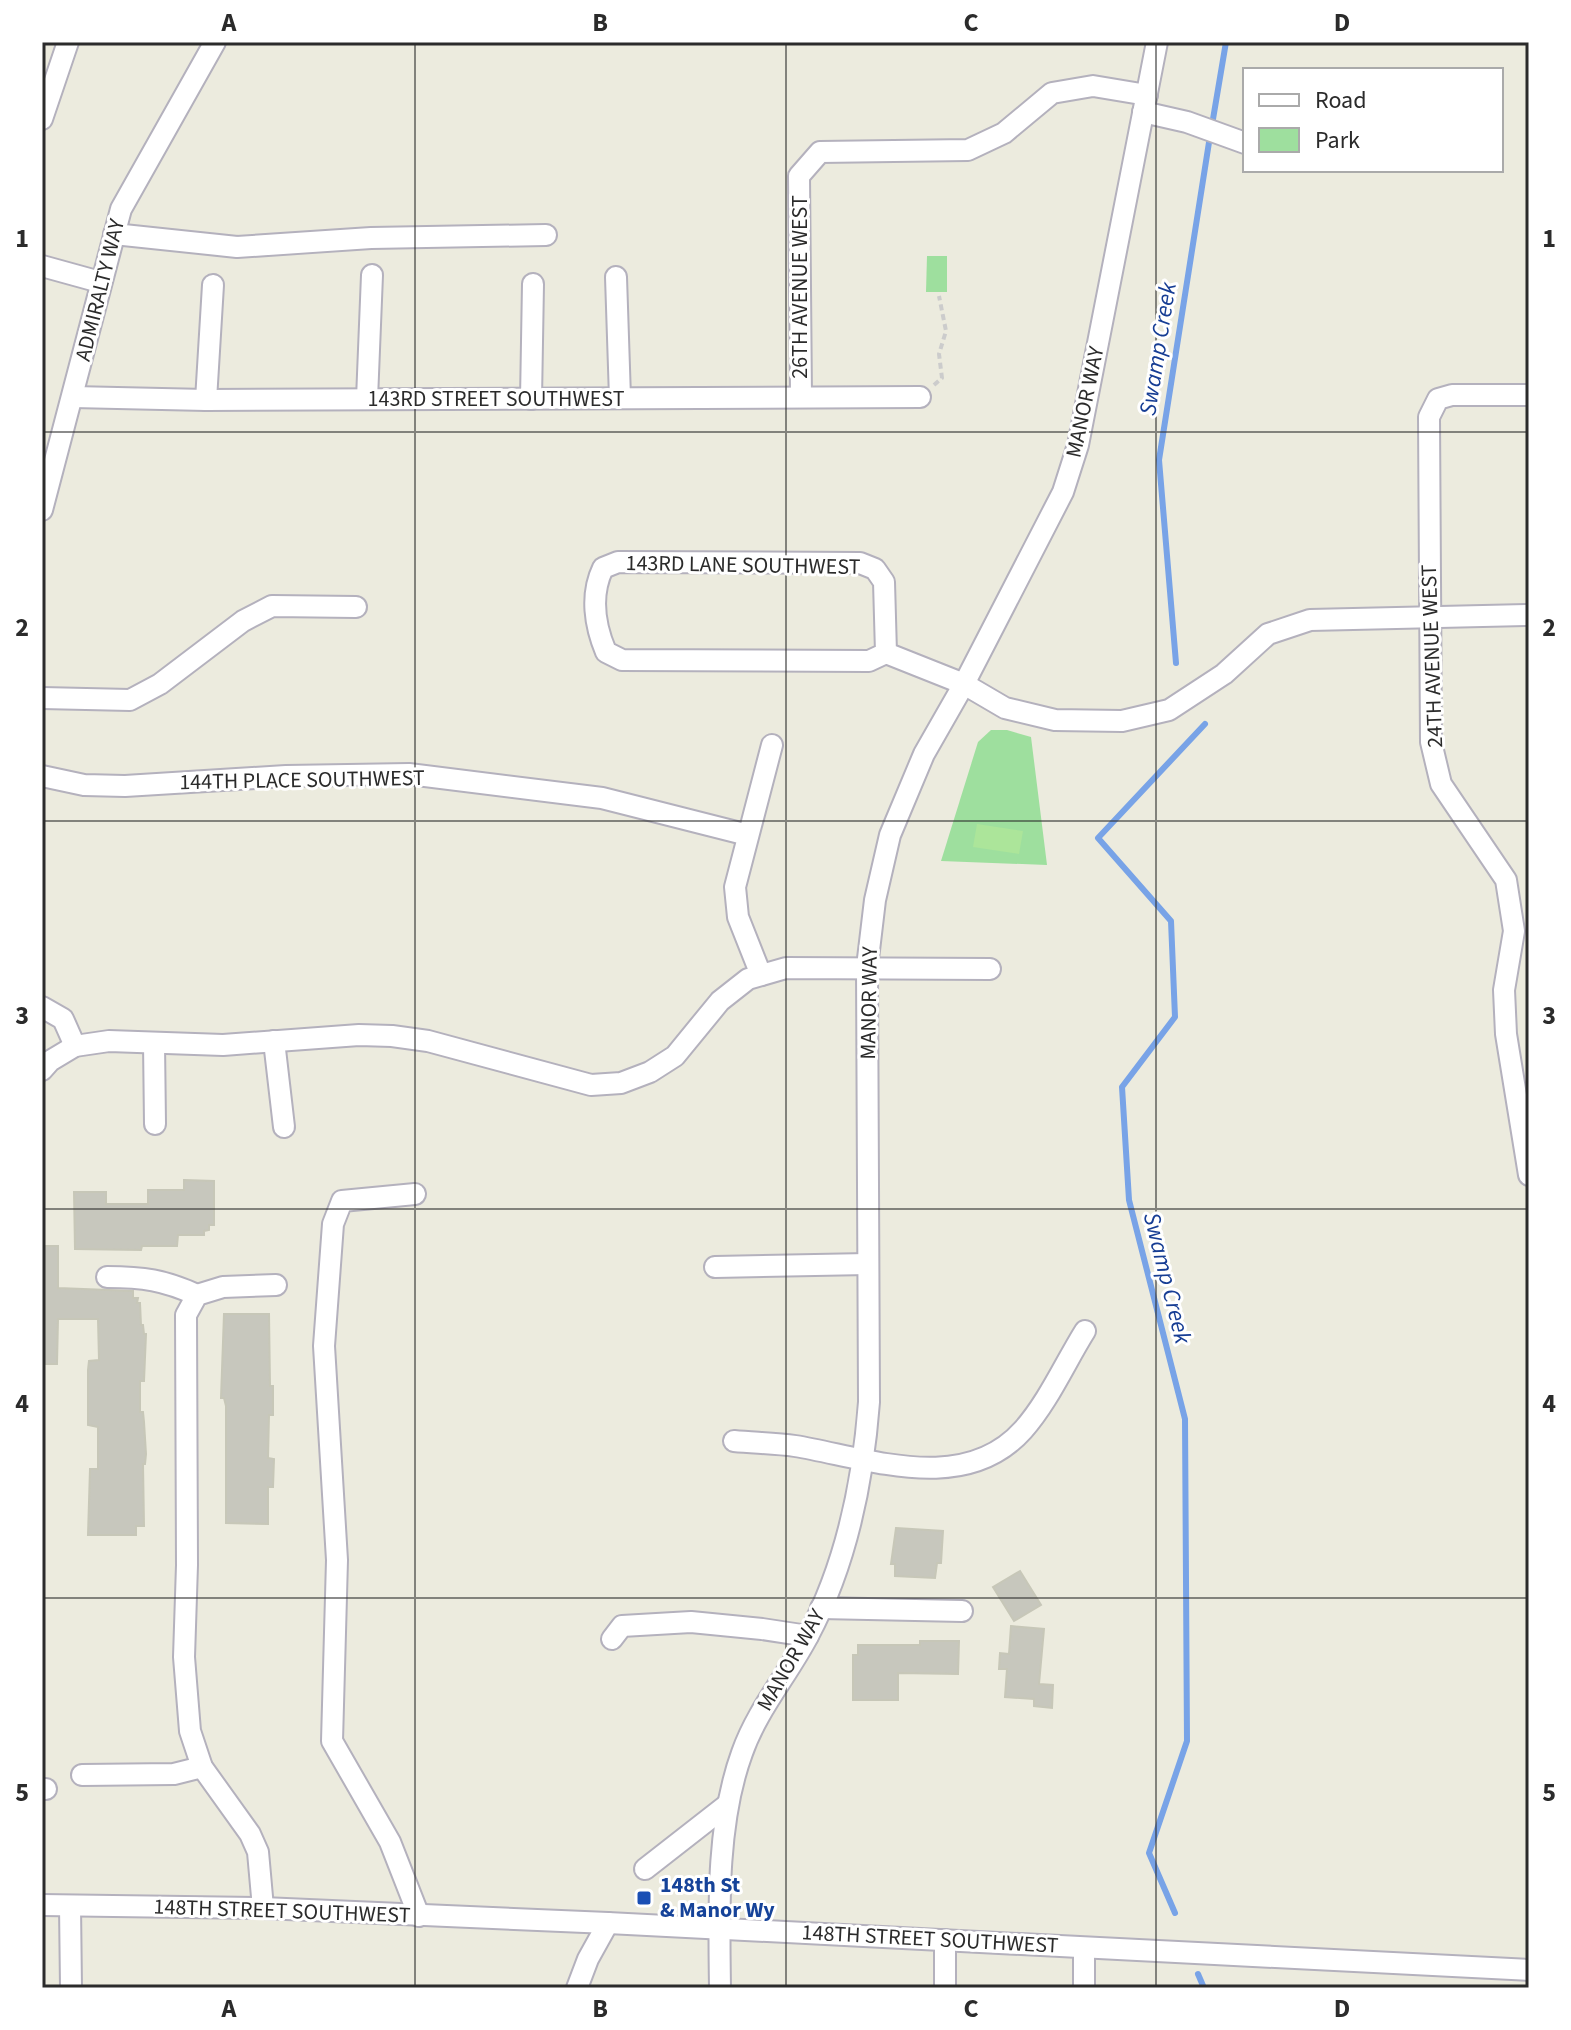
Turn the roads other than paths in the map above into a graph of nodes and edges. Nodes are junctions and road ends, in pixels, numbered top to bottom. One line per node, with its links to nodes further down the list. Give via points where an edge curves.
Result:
1 (68, 42): 5 (street)
2 (215, 42): 7 (street, ADMIRALTY WAY, via 121,209)
3 (1157, 42): 4 (street, MANOR WAY)
4 (1145, 103): 6 (street); 17 (street, 26TH AVENUE WEST, via 1093,86 1052,93 1004,133 968,150 820,152 799,176); 28 (street, MANOR WAY, via 1078,445 1063,492)
5 (42, 119)
6 (1243, 142)
7 (114, 234): 8 (street, via 237,247); 12 (street, ADMIRALTY WAY)
8 (546, 235)
9 (42, 266): 12 (street)
10 (372, 275): 20 (street)
11 (616, 277): 19 (street)
12 (100, 282): 16 (street, ADMIRALTY WAY)
13 (533, 284): 21 (street)
14 (213, 285): 22 (street)
15 (1529, 395): 25 (street, 24TH AVENUE WEST, via 1452,395 1438,399 1431,409)
16 (73, 397): 22 (street, 143RD STREET SOUTHWEST); 23 (street, ADMIRALTY WAY)
17 (801, 397): 18 (street, 143RD STREET SOUTHWEST); 19 (street, 143RD STREET SOUTHWEST)
18 (920, 397)
19 (620, 398): 21 (street, 143RD STREET SOUTHWEST)
20 (367, 399): 21 (street, 143RD STREET SOUTHWEST); 22 (street, 143RD STREET SOUTHWEST)
21 (531, 399)
22 (206, 400)
23 (42, 510)
24 (356, 607): 29 (street, via 272,606 130,700)
25 (1430, 615): 26 (street); 28 (street, via 1310,620 1268,634 1224,674 1169,710 1122,721 1055,720 1005,708); 43 (street, 24TH AVENUE WEST, via 1431,742 1441,784 1506,880 1514,931 1504,990 1506,1034)
26 (1529, 615)
27 (886, 653): 27 (street, 143RD LANE SOUTHWEST, via 884,582 875,569 860,563 618,562 603,568 598,579 597,630 606,652 622,660 869,661); 28 (street)
28 (964, 684): 33 (street, MANOR WAY, via 924,754 890,835)
29 (42, 698)
30 (772, 745): 32 (street)
31 (42, 776): 32 (street, 144TH PLACE SOUTHWEST, via 125,786 409,774 602,798)
32 (748, 835): 35 (street, via 735,887 738,917)
33 (867, 967): 34 (street); 35 (street, via 786,968); 45 (street, MANOR WAY)
34 (990, 969)
35 (761, 975): 37 (street, via 720,1001 675,1056 621,1083 591,1085 392,1036)
36 (42, 1007): 39 (street, via 63,1019)
37 (274, 1041): 38 (street); 42 (street)
38 (154, 1043): 39 (street); 41 (street)
39 (75, 1046): 40 (street)
40 (42, 1070)
41 (155, 1124)
42 (284, 1127)
43 (1529, 1175)
44 (415, 1194): 64 (street, via 342,1201 333,1224 324,1346 337,1560 332,1741 390,1842)
45 (868, 1264): 46 (street); 52 (street, MANOR WAY)
46 (715, 1267)
47 (107, 1277): 49 (street, via 147,1278)
48 (276, 1285): 49 (street, via 223,1287)
49 (197, 1295): 57 (street, via 186,1315 184,1657 190,1731)
50 (1085, 1331): 52 (street, via 1029,1421 998,1451 946,1468)
51 (734, 1441): 52 (street)
52 (865, 1460): 53 (street, MANOR WAY, via 840,1561)
53 (821, 1608): 54 (street); 55 (street, MANOR WAY)
54 (962, 1611)
55 (808, 1636): 56 (street, via 691,1622 622,1626); 59 (street, MANOR WAY, via 758,1717)
56 (612, 1639)
57 (202, 1767): 58 (street, via 174,1774); 63 (street, via 258,1852)
58 (82, 1775)
59 (727, 1805): 60 (street); 66 (street, MANOR WAY)
60 (645, 1869)
61 (42, 1905): 62 (street, 148TH STREET SOUTHWEST)
62 (70, 1906): 63 (street, 148TH STREET SOUTHWEST); 70 (street)
63 (263, 1908): 64 (street, 148TH STREET SOUTHWEST)
64 (419, 1916): 65 (street, 148TH STREET SOUTHWEST)
65 (608, 1923): 66 (street, 148TH STREET SOUTHWEST); 71 (street)
66 (719, 1928): 67 (street, 148TH STREET SOUTHWEST); 72 (street, MANOR WAY)
67 (945, 1940): 68 (street, 148TH STREET SOUTHWEST); 73 (street)
68 (1084, 1948): 69 (street, 148TH STREET SOUTHWEST); 74 (street)
69 (1529, 1970)
70 (71, 1988)
71 (577, 1988)
72 (720, 1988)
73 (945, 1988)
74 (1084, 1988)

